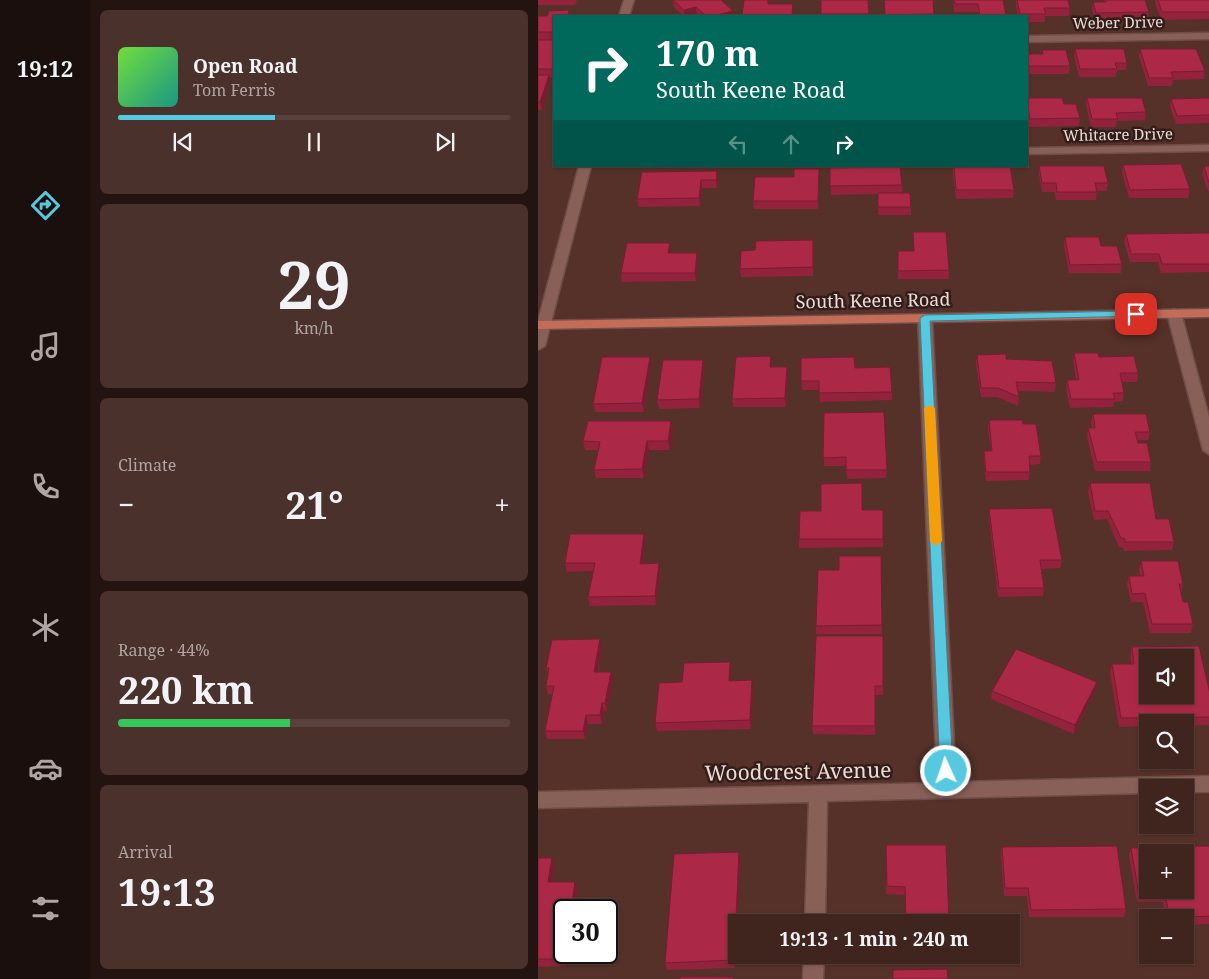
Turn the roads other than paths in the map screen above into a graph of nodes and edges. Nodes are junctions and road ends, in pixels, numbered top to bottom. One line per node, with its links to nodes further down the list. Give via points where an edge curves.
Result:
1 (629, 0): 2 (street)
2 (624, 15)
3 (1210, 36): 4 (street, Weber Drive)
4 (1028, 38)
5 (1210, 148): 6 (street, Whitacre Drive)
6 (1028, 151)
7 (585, 167): 11 (street)
8 (1210, 312): 9 (main road, South Keene Road)
9 (1174, 313): 10 (main road, South Keene Road); 13 (street)
10 (925, 318): 11 (main road, South Keene Road); 15 (street)
11 (541, 325): 12 (street)
12 (538, 346)
13 (1210, 450)
14 (1210, 784): 15 (street, Woodcrest Avenue)
15 (947, 790): 16 (street, Woodcrest Avenue)
16 (818, 793): 17 (street, Woodcrest Avenue); 18 (street)
17 (538, 800)
18 (815, 914)
19 (814, 964): 20 (street)
20 (813, 979)

